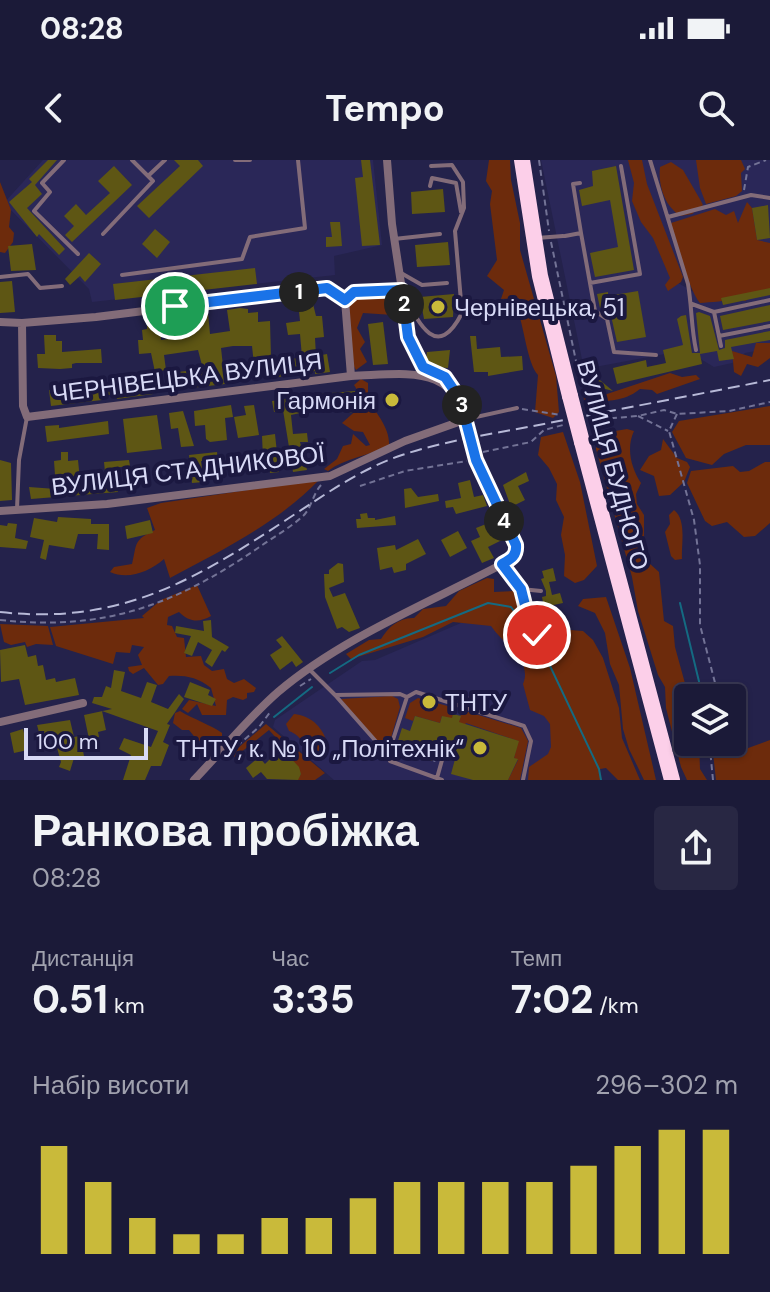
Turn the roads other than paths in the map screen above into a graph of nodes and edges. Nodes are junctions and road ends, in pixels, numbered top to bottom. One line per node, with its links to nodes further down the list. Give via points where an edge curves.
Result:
1 (64, 160): 24 (lane, via 42,183 50,192 34,211)
2 (132, 160): 12 (lane)
3 (165, 160): 12 (lane)
4 (235, 160): 5 (lane)
5 (250, 160)
6 (298, 160): 26 (lane, via 305,228 250,237 242,259)
7 (387, 160): 23 (street)
8 (522, 160): 22 (highway, ВУЛИЦЯ БУДНОГО)
9 (650, 160): 18 (lane)
10 (431, 163): 13 (lane); 17 (lane, via 452,165 463,182)
11 (621, 166): 29 (lane, via 640,274)
12 (148, 176): 20 (lane, via 153,181)
13 (432, 178): 15 (lane); 17 (lane, via 456,183)
14 (580, 183): 19 (lane, via 573,184)
15 (430, 186)
16 (770, 198): 18 (lane, via 744,197)
17 (462, 214): 31 (lane, via 455,231 462,313 455,326 438,337 430,335 419,325)
18 (668, 217): 34 (lane)
19 (581, 233): 22 (lane); 29 (lane)
20 (103, 234)
21 (440, 234): 23 (lane)
22 (542, 238): 63 (highway, ВУЛИЦЯ БУДНОГО, bridge, via 570,396)
23 (394, 239): 25 (street)
24 (78, 254)
25 (399, 272): 28 (lane, via 422,285); 31 (street)
26 (122, 275)
27 (0, 277): 30 (lane, via 28,274 40,288)
28 (447, 283)
29 (590, 283): 42 (lane, via 595,311 607,319 614,352)
30 (62, 286)
31 (402, 290): 32 (street, via 354,292)
32 (345, 300): 37 (street, via 327,288); 43 (street, ЧЕРНІВЕЦЬКА ВУЛИЦЯ)
33 (770, 300): 35 (lane)
34 (692, 304): 35 (lane); 41 (lane, via 689,319)
35 (714, 312): 39 (lane)
36 (0, 322): 37 (street)
37 (22, 323): 45 (street, ЧЕРНІВЕЦЬКА ВУЛИЦЯ)
38 (770, 326): 39 (lane)
39 (719, 336): 40 (lane)
40 (721, 346)
41 (696, 350)
42 (656, 355)
43 (351, 376): 45 (street, ЧЕРНІВЕЦЬКА ВУЛИЦЯ); 46 (street, ЧЕРНІВЕЦЬКА ВУЛИЦЯ, via 433,377 460,399)
44 (517, 408): 46 (lane)
45 (27, 417): 47 (lane)
46 (467, 419): 47 (street, ВУЛИЦЯ СТАДНИКОВОЇ, via 330,476 107,504); 49 (street, ЧЕРНІВЕЦЬКА ВУЛИЦЯ, via 475,457 516,545 512,559)
47 (17, 509): 48 (street, ВУЛИЦЯ СТАДНИКОВОЇ)
48 (0, 511)
49 (502, 564): 50 (lane, via 521,589); 51 (street, via 357,640)
50 (541, 591)
51 (312, 672): 52 (lane); 61 (street, via 258,711)
52 (335, 695): 53 (lane); 59 (lane)
53 (407, 697): 56 (lane, via 416,692); 59 (lane)
54 (471, 697): 56 (lane)
55 (83, 703): 57 (street)
56 (465, 705): 62 (lane, via 518,723 528,732 530,754)
57 (0, 722)
58 (444, 753): 60 (lane)
59 (388, 755): 60 (lane, via 390,761)
60 (440, 779)
61 (194, 780)
62 (523, 780)
63 (672, 780)

